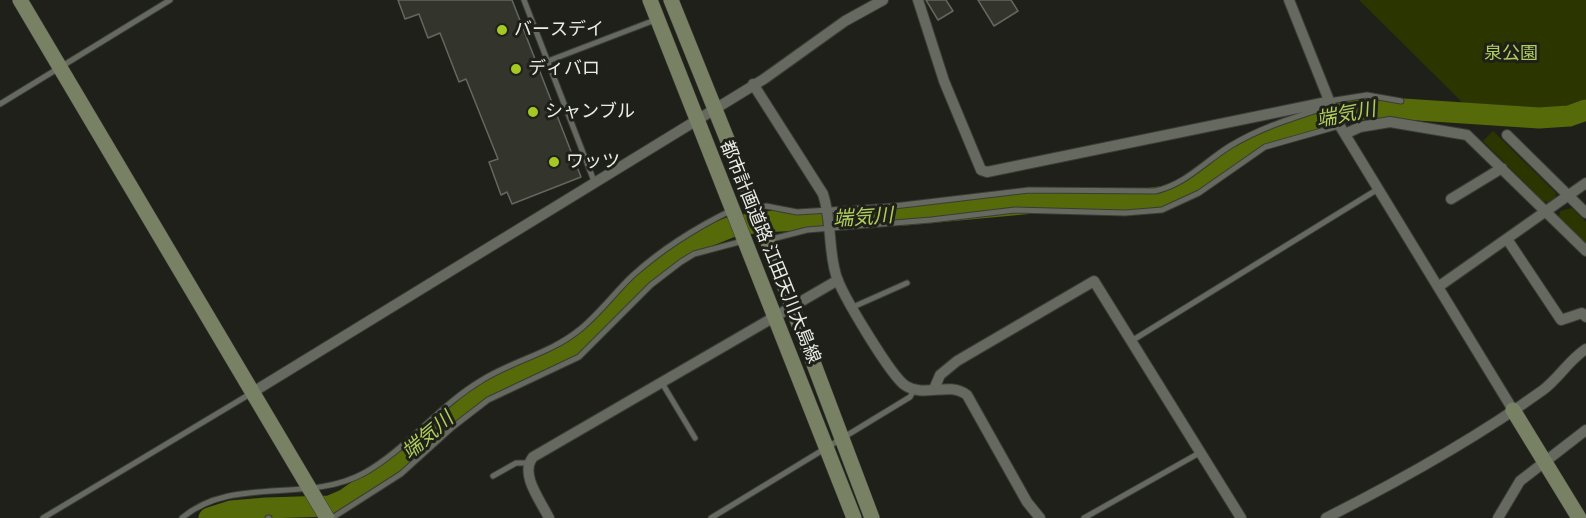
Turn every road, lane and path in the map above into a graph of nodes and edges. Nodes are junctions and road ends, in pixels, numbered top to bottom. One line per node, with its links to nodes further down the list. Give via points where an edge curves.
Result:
1 (20, 0): 11 (street)
2 (170, 0): 11 (lane)
3 (524, 0): 10 (lane)
4 (650, 0): 9 (street, 都市計画道路 江田天川大島線)
5 (671, 0): 16 (street, 都市計画道路 江田天川大島線)
6 (883, 0): 12 (street)
7 (918, 0): 15 (street, via 944,81 981,170 987,172)
8 (1289, 0): 15 (street)
9 (657, 19): 10 (lane); 17 (street, 都市計画道路 江田天川大島線)
10 (548, 62): 21 (lane)
11 (60, 67): 14 (lane); 48 (street)
12 (753, 84): 16 (street); 26 (street, via 816,180)
13 (1401, 101): 15 (lane, via 1367,95)
14 (0, 104)
15 (1326, 104): 18 (street); 26 (lane, via 1263,128 1228,147 1181,182 1155,191 1022,190)
16 (713, 109): 17 (street); 28 (street, 都市計画道路 江田天川大島線)
17 (695, 119): 21 (street); 30 (street, 都市計画道路 江田天川大島線)
18 (1340, 128): 20 (street, via 1390,123 1467,135); 23 (street); 31 (lane, via 1265,147 1199,193 1162,210 1015,210)
19 (1507, 135): 24 (street)
20 (1502, 168): 25 (street); 27 (street)
21 (594, 181): 48 (street)
22 (1586, 183): 24 (street)
23 (1377, 189): 38 (street); 43 (lane)
24 (1569, 195): 27 (street); 29 (street)
25 (1450, 199)
26 (828, 211): 28 (lane, via 797,212 766,206); 31 (street)
27 (1546, 212): 33 (street); 35 (street)
28 (756, 213): 32 (street, 都市計画道路 江田天川大島線)
29 (1586, 213)
30 (735, 215): 34 (street, 都市計画道路 江田天川大島線); 58 (lane, via 674,243 572,336 482,380 366,471 337,485)
31 (831, 228): 32 (lane); 36 (street)
32 (766, 238): 39 (street, 都市計画道路 江田天川大島線)
33 (1507, 239): 38 (street); 42 (street, via 1561,320 1582,313)
34 (745, 240): 41 (street, 都市計画道路 江田天川大島線); 59 (lane, via 694,254 681,262 651,285 579,357 488,400 401,474)
35 (1586, 251)
36 (838, 280): 39 (street); 40 (street)
37 (907, 283): 40 (lane)
38 (1438, 287): 49 (street)
39 (792, 305): 41 (street); 52 (street, 都市計画道路 江田天川大島線)
40 (853, 307): 47 (street, via 895,376)
41 (774, 315): 45 (street); 53 (street, 都市計画道路 江田天川大島線)
42 (1586, 317)
43 (1133, 339): 46 (street, via 1096,282 1091,281 957,361 940,375); 54 (street)
44 (1586, 349): 49 (street, via 1545,388)
45 (661, 381): 51 (lane); 56 (street, via 540,452)
46 (934, 389): 47 (street); 66 (street, via 952,388 967,395 1027,502)
47 (914, 390): 52 (lane, via 910,397)
48 (253, 392): 58 (street); 60 (lane)
49 (1513, 410): 55 (street); 69 (street, via 1394,483)
50 (1586, 430): 55 (street)
51 (695, 438)
52 (842, 438): 53 (lane); 65 (street, 都市計画道路 江田天川大島線)
53 (826, 447): 63 (lane); 64 (street, 都市計画道路 江田天川大島線)
54 (1201, 452): 67 (lane); 68 (street)
55 (1546, 462): 70 (street, via 1520,481); 71 (street)
56 (528, 463): 57 (lane, via 516,463); 62 (street, via 531,482)
57 (493, 476)
58 (311, 491): 59 (street); 61 (lane, via 264,492 221,499)
59 (328, 517)
60 (43, 518)
61 (182, 518)
62 (549, 518)
63 (711, 518)
64 (854, 518)
65 (873, 518)
66 (1040, 518)
67 (1084, 518)
68 (1241, 518)
69 (1326, 518)
70 (1498, 518)
71 (1579, 518)

